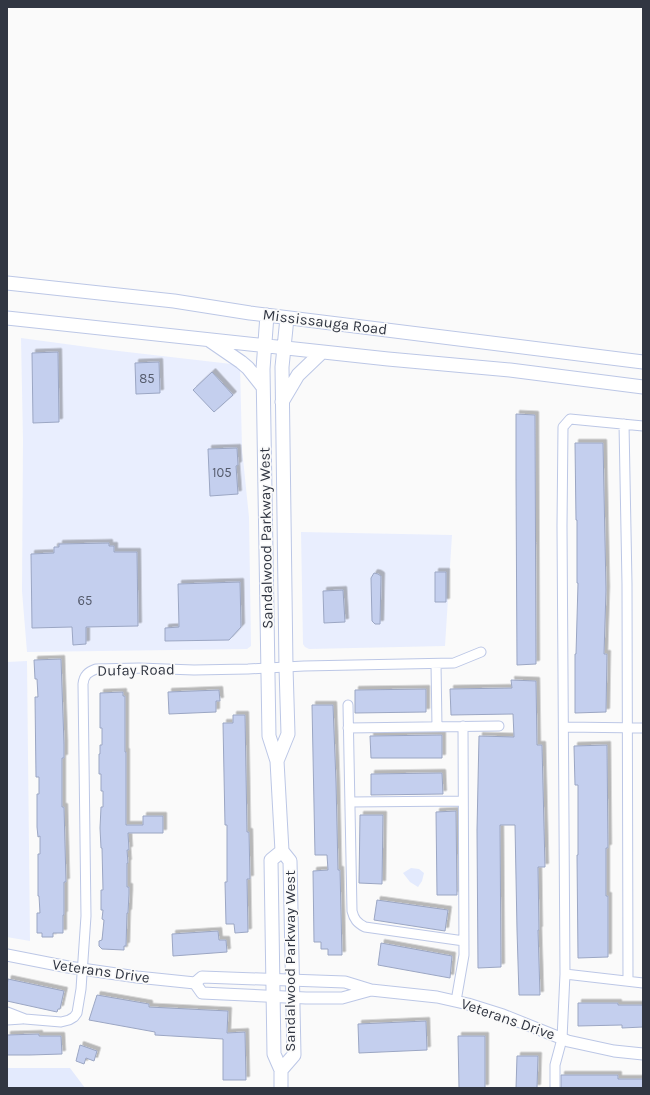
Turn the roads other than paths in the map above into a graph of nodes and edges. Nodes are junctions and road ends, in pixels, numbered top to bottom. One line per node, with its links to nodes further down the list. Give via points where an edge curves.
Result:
1 (7, 284): 2 (main road, Mississauga Road, via 174,301)
2 (267, 315): 4 (main road, Mississauga Road); 6 (main road, Sandalwood Parkway West)
3 (7, 318): 5 (main road, Mississauga Road)
4 (287, 318): 7 (main road, Sandalwood Parkway West); 9 (main road, Mississauga Road)
5 (208, 339): 6 (main road, Mississauga Road); 10 (main road, via 241,362)
6 (265, 346): 7 (main road, Mississauga Road); 10 (main road, Sandalwood Parkway West)
7 (284, 348): 8 (main road, Mississauga Road); 12 (main road, Sandalwood Parkway West)
8 (322, 352): 11 (main road, Mississauga Road, via 510,370); 12 (main road, via 298,375)
9 (643, 362)
10 (264, 387): 18 (main road, Sandalwood Parkway West)
11 (643, 387)
12 (282, 402): 17 (main road, Sandalwood Parkway West)
13 (624, 424): 14 (street); 23 (street, via 570,419 563,427); 24 (street)
14 (643, 426)
15 (481, 652): 16 (street, Dufay Road, via 454,663)
16 (436, 664): 17 (street, Dufay Road); 22 (street)
17 (286, 667): 18 (street, Dufay Road); 27 (main road, Sandalwood Parkway West, via 288,734)
18 (268, 668): 27 (main road, Sandalwood Parkway West, via 269,736); 33 (street, Dufay Road, via 96,669 90,671 83,679 86,916)
19 (348, 705): 25 (street)
20 (463, 726): 21 (street); 22 (street); 28 (street)
21 (499, 726)
22 (437, 727): 25 (street)
23 (564, 727): 24 (street); 34 (street)
24 (628, 727): 26 (street); 37 (street)
25 (348, 728): 29 (street)
26 (643, 728)
27 (277, 761): 30 (main road, Sandalwood Parkway West)
28 (463, 801): 29 (street); 31 (street)
29 (350, 802): 31 (street, via 354,918 365,927)
30 (282, 851): 35 (main road, Sandalwood Parkway West, via 271,860); 36 (main road, Sandalwood Parkway West, via 290,861)
31 (464, 941): 43 (street)
32 (7, 954): 33 (street, Veterans Drive)
33 (83, 969): 38 (street, Veterans Drive); 45 (street, via 79,1003 74,1017 61,1022)
34 (565, 974): 37 (street); 47 (street)
35 (273, 979): 36 (street, Veterans Drive); 38 (street, Veterans Drive, via 202,977); 41 (main road, Sandalwood Parkway West)
36 (292, 980): 40 (street, Veterans Drive, via 345,982); 42 (main road, Sandalwood Parkway West)
37 (628, 981): 39 (street)
38 (195, 983): 41 (street, Veterans Drive, via 202,993)
39 (643, 983)
40 (372, 990): 42 (street, Veterans Drive, via 342,998); 43 (street, Veterans Drive)
41 (273, 997): 42 (street, Veterans Drive); 49 (main road, Sandalwood Parkway West, via 274,1054)
42 (292, 998): 49 (main road, Sandalwood Parkway West, via 294,1055)
43 (456, 1001): 47 (street, Veterans Drive, via 504,1015)
44 (7, 1012): 45 (street)
45 (25, 1019): 46 (street)
46 (7, 1020)
47 (562, 1039): 48 (street, Veterans Drive, via 614,1051); 51 (street, via 555,1065)
48 (643, 1054)
49 (281, 1070): 50 (main road, Sandalwood Parkway West)
50 (281, 1088)
51 (555, 1088)

